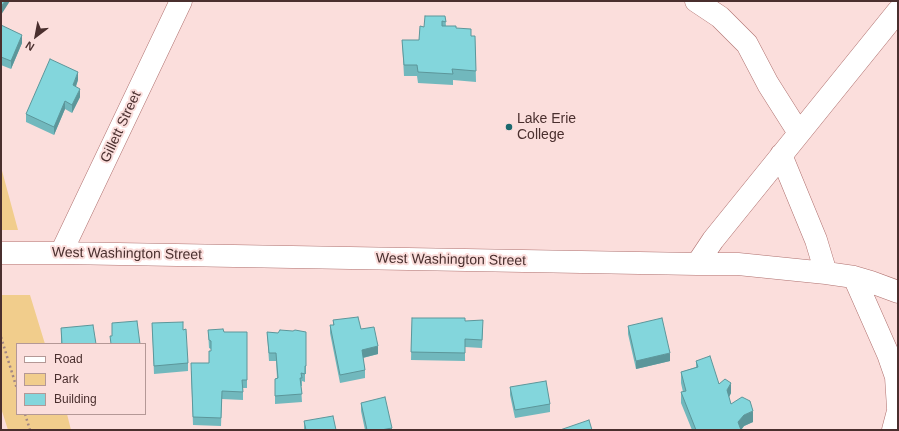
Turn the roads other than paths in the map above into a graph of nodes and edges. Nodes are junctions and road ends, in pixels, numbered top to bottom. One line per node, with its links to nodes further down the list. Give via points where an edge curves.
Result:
1 (181, 1): 7 (street, Gillett Street)
2 (696, 1): 4 (street, via 720,17 747,44 768,84)
3 (898, 11): 4 (street)
4 (799, 133): 5 (street)
5 (781, 155): 8 (street); 9 (street, via 816,240)
6 (1, 253): 7 (street, West Washington Street)
7 (61, 253): 8 (street, West Washington Street)
8 (697, 264): 9 (street, West Washington Street, via 738,264)
9 (826, 273): 10 (street, West Washington Street)
10 (854, 277): 11 (street, West Washington Street); 12 (street, via 896,377)
11 (898, 292)
12 (898, 409): 13 (street)
13 (893, 430)

